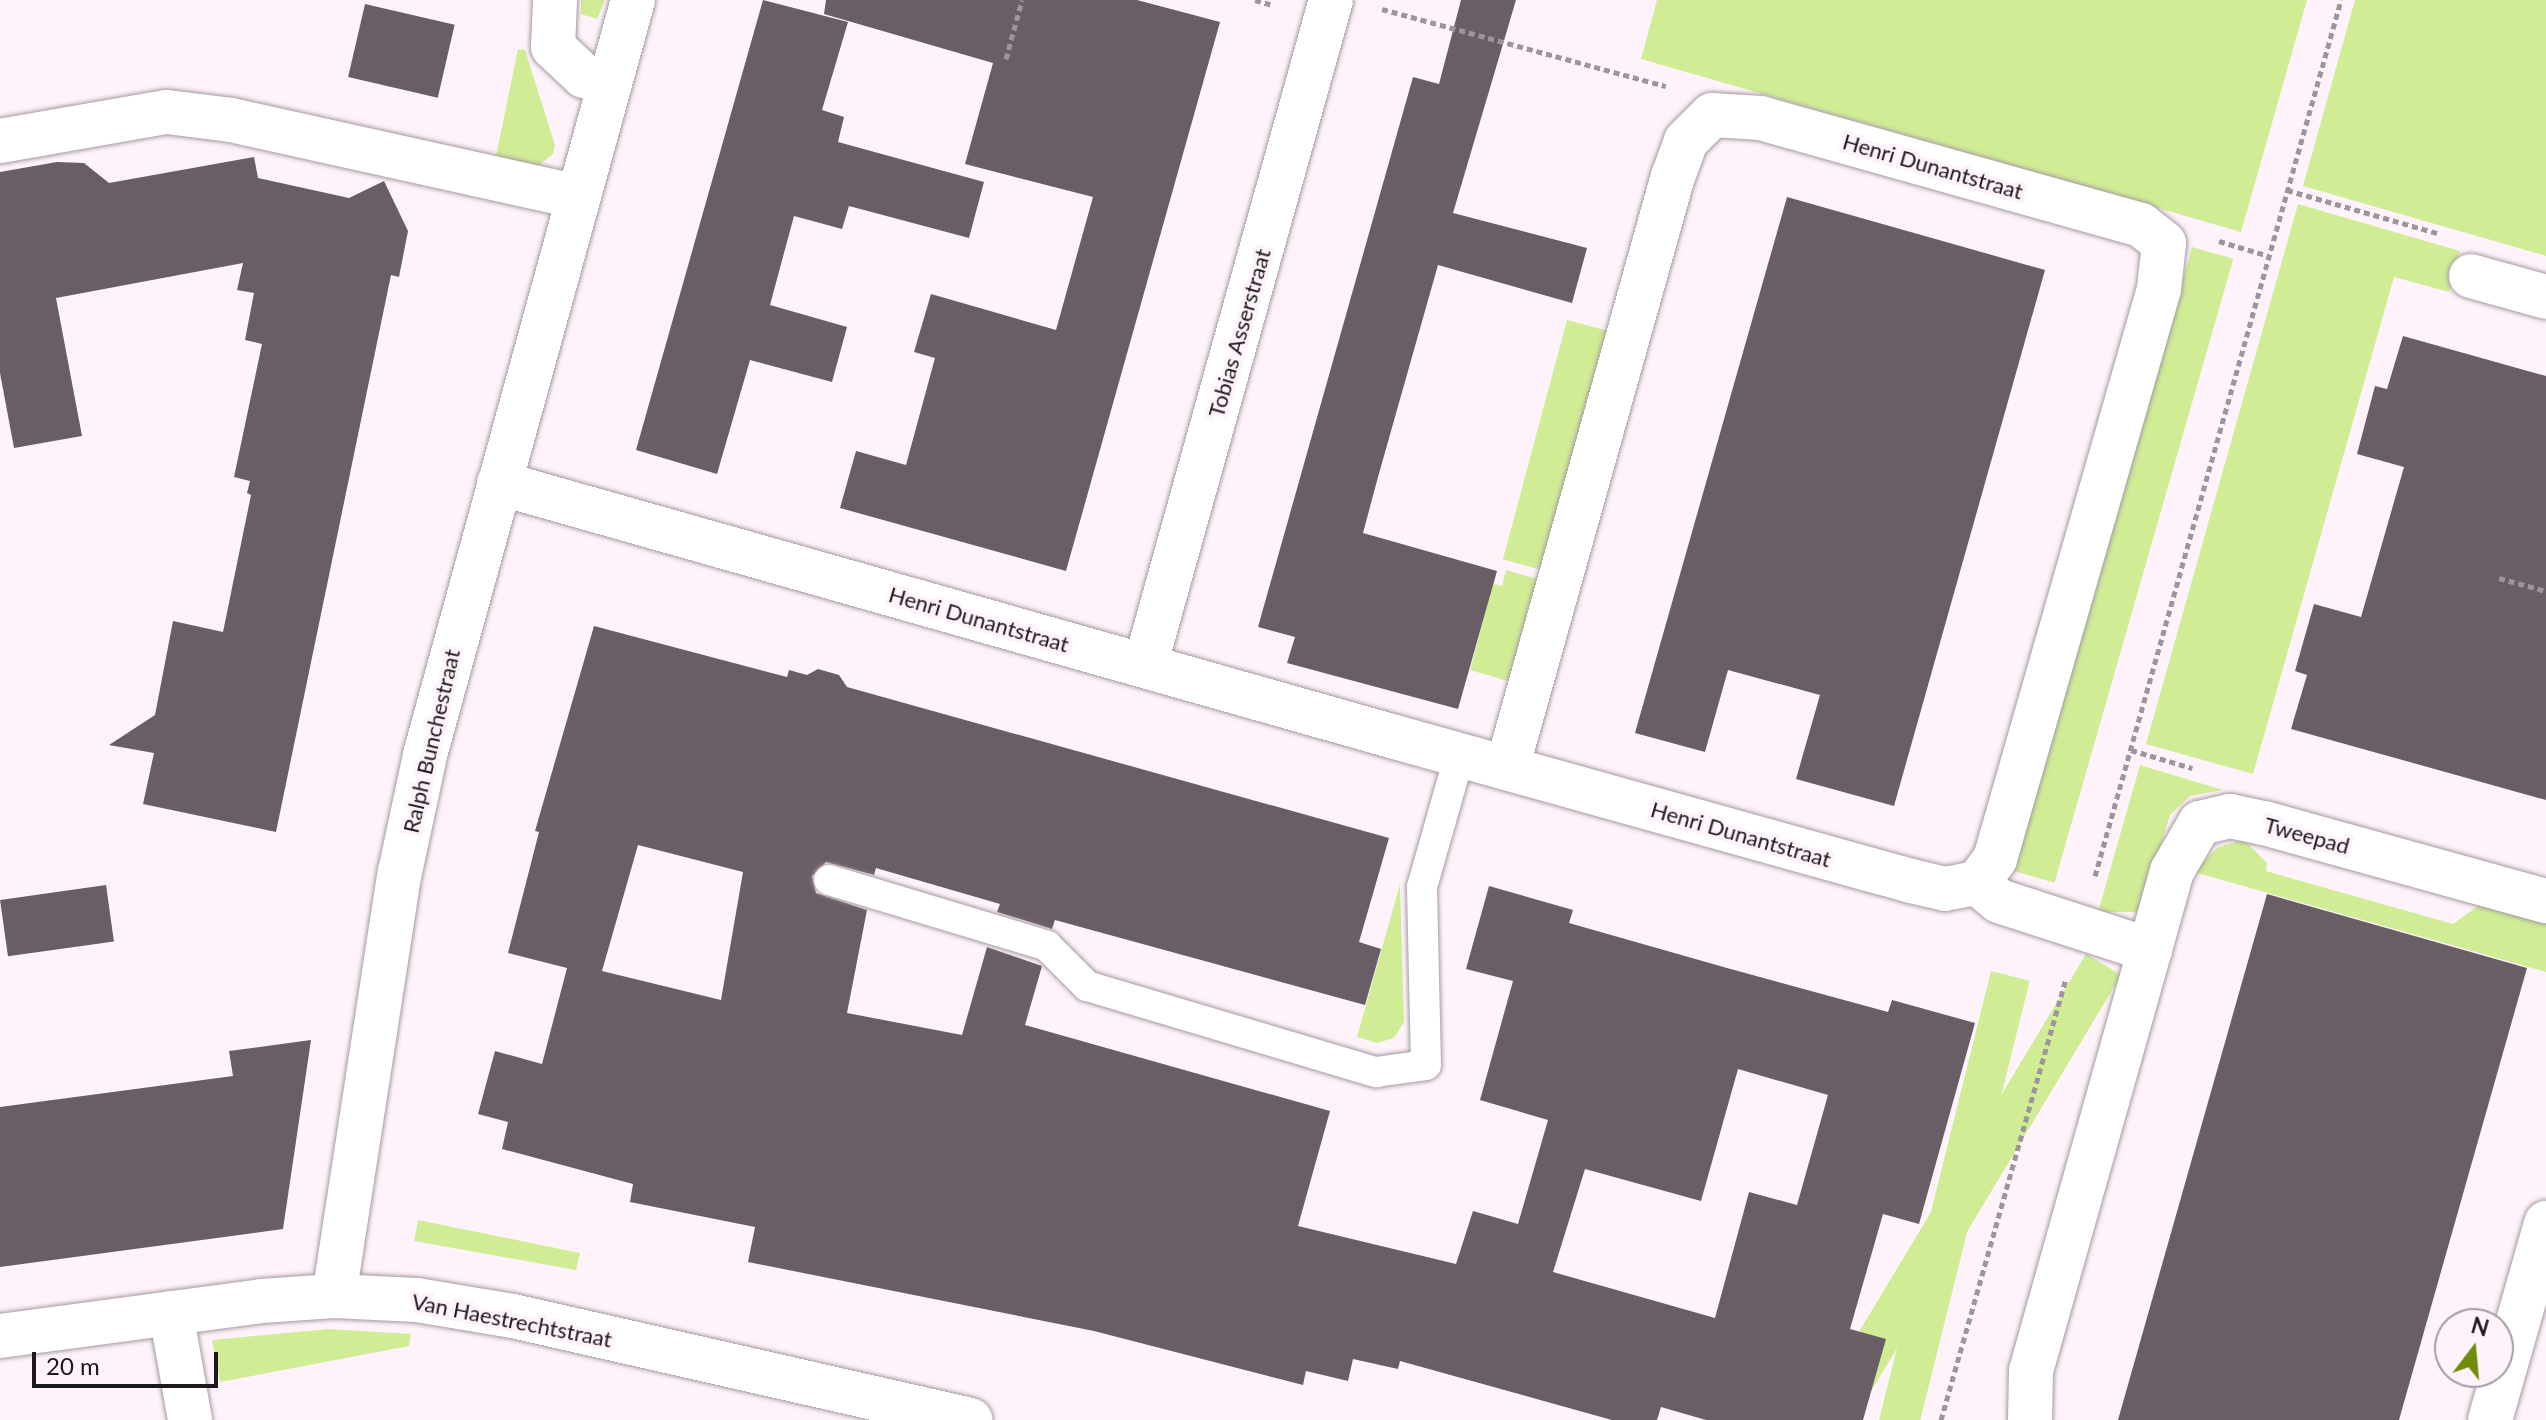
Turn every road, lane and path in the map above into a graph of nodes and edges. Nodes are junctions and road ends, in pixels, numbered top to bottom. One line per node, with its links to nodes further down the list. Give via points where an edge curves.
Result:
1 (555, 0): 8 (street, via 553,47 584,76)
2 (633, 0): 8 (street, Ralph Bunchestraat)
3 (1022, 0): 7 (path)
4 (1331, 0): 18 (street, Tobias Asserstraat)
5 (2341, 0): 11 (path)
6 (1378, 8): 9 (path, via 1689,93)
7 (1006, 59)
8 (610, 83): 12 (street, Ralph Bunchestraat)
9 (1712, 115): 20 (street, via 1686,141 1673,176); 22 (street, Henri Dunantstraat, via 1761,118 2141,225 2164,243 2159,289 2013,806 1995,859)
10 (0, 141): 12 (street, via 167,112 231,120)
11 (2287, 190): 13 (path, via 2469,242); 24 (path)
12 (579, 197): 15 (street, Ralph Bunchestraat)
13 (2471, 276): 14 (street)
14 (2546, 297)
15 (499, 483): 18 (street, Henri Dunantstraat); 27 (street, Ralph Bunchestraat, via 429,740 400,872)
16 (2499, 578): 17 (path)
17 (2546, 591)
18 (1145, 666): 19 (street, Henri Dunantstraat)
19 (1460, 754): 20 (street, Henri Dunantstraat); 21 (lane, via 1422,887 1426,1065 1376,1072 1087,986 1047,946)
20 (1507, 768): 22 (street, Henri Dunantstraat, via 1911,881 1945,889)
21 (829, 880)
22 (1977, 883): 24 (street, via 1999,901)
23 (2546, 901): 25 (street, Tweepad, via 2230,816 2200,823 2180,851)
24 (2080, 929): 25 (street); 32 (path)
25 (2150, 950): 33 (street, Tweepad, via 2031,1371)
26 (2546, 1223): 34 (street)
27 (334, 1296): 28 (street, Van Haestrechtstraat); 31 (street, Van Haestrechtstraat, via 417,1300 513,1316)
28 (171, 1313): 29 (street, Van Haestrechtstraat); 30 (street)
29 (0, 1336)
30 (190, 1420)
31 (970, 1420)
32 (1941, 1420)
33 (2030, 1420)
34 (2490, 1420)

